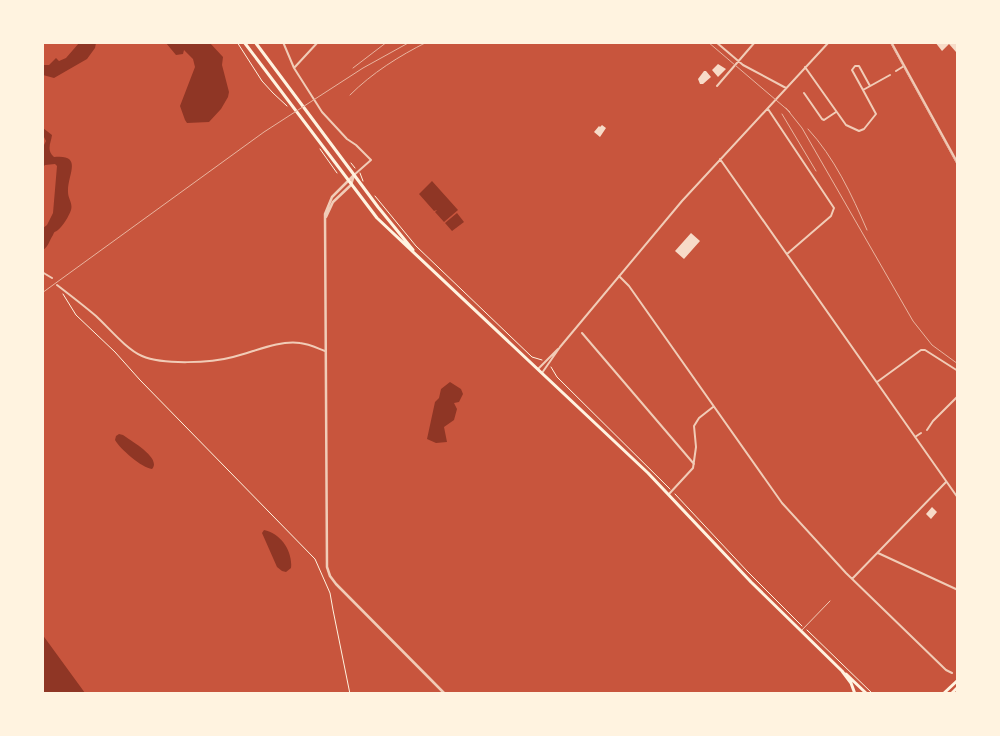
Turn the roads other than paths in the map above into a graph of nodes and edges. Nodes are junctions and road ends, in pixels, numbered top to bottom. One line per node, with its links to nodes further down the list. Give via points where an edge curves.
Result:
1 (244, 42): 25 (main road)
2 (254, 42): 24 (main road)
3 (283, 42): 12 (street)
4 (318, 42): 12 (street)
5 (716, 42): 9 (street)
6 (755, 42): 9 (street)
7 (829, 42): 11 (street)
8 (891, 42): 10 (street)
9 (739, 62): 15 (street); 17 (street)
10 (904, 66): 13 (street); 23 (street)
11 (805, 67): 17 (street); 21 (street)
12 (294, 68): 24 (street, via 329,120 371,160)
13 (896, 71)
14 (890, 75): 16 (street)
15 (717, 86)
16 (870, 86): 18 (street); 18 (street, via 859,66 853,67)
17 (786, 88): 20 (street)
18 (863, 90): 21 (street, via 876,114 864,129 858,131 846,125)
19 (804, 93): 21 (street, via 822,119)
20 (768, 109): 22 (street); 28 (street, via 834,208 831,216)
21 (836, 112)
22 (720, 159): 28 (street); 31 (street)
23 (958, 164)
24 (354, 175): 25 (street); 26 (street); 29 (main road)
25 (347, 180): 26 (main road); 27 (street, via 330,200)
26 (351, 185): 27 (street, via 333,202); 29 (main road, via 377,218)
27 (325, 219): 36 (street)
28 (787, 254): 40 (street)
29 (416, 255): 37 (main road)
30 (42, 272): 32 (street)
31 (619, 276): 35 (street); 42 (street)
32 (52, 278)
33 (57, 284): 36 (street, via 133,351 148,358 174,362 202,361 298,342)
34 (582, 333): 46 (street)
35 (560, 347): 37 (street); 39 (street)
36 (325, 351): 59 (street, via 327,569 336,584)
37 (538, 369): 39 (main road)
38 (958, 371): 40 (street, via 919,350)
39 (542, 373): 48 (main road)
40 (877, 383): 45 (street)
41 (958, 396): 43 (street)
42 (714, 407): 46 (street, via 694,426); 51 (street, via 782,503)
43 (927, 430)
44 (921, 433): 45 (street)
45 (915, 437): 47 (street)
46 (694, 464): 48 (street)
47 (946, 482): 49 (street); 50 (street)
48 (669, 494): 54 (main road)
49 (958, 498)
50 (878, 553): 51 (street); 52 (street)
51 (852, 579): 56 (street, via 946,670)
52 (958, 590)
53 (830, 601): 54 (lane)
54 (801, 631): 55 (main road)
55 (842, 671): 60 (main road); 61 (main road)
56 (952, 672)
57 (958, 680): 62 (main road)
58 (958, 687): 63 (main road)
59 (445, 694)
60 (855, 694)
61 (867, 694)
62 (943, 694)
63 (951, 694)

